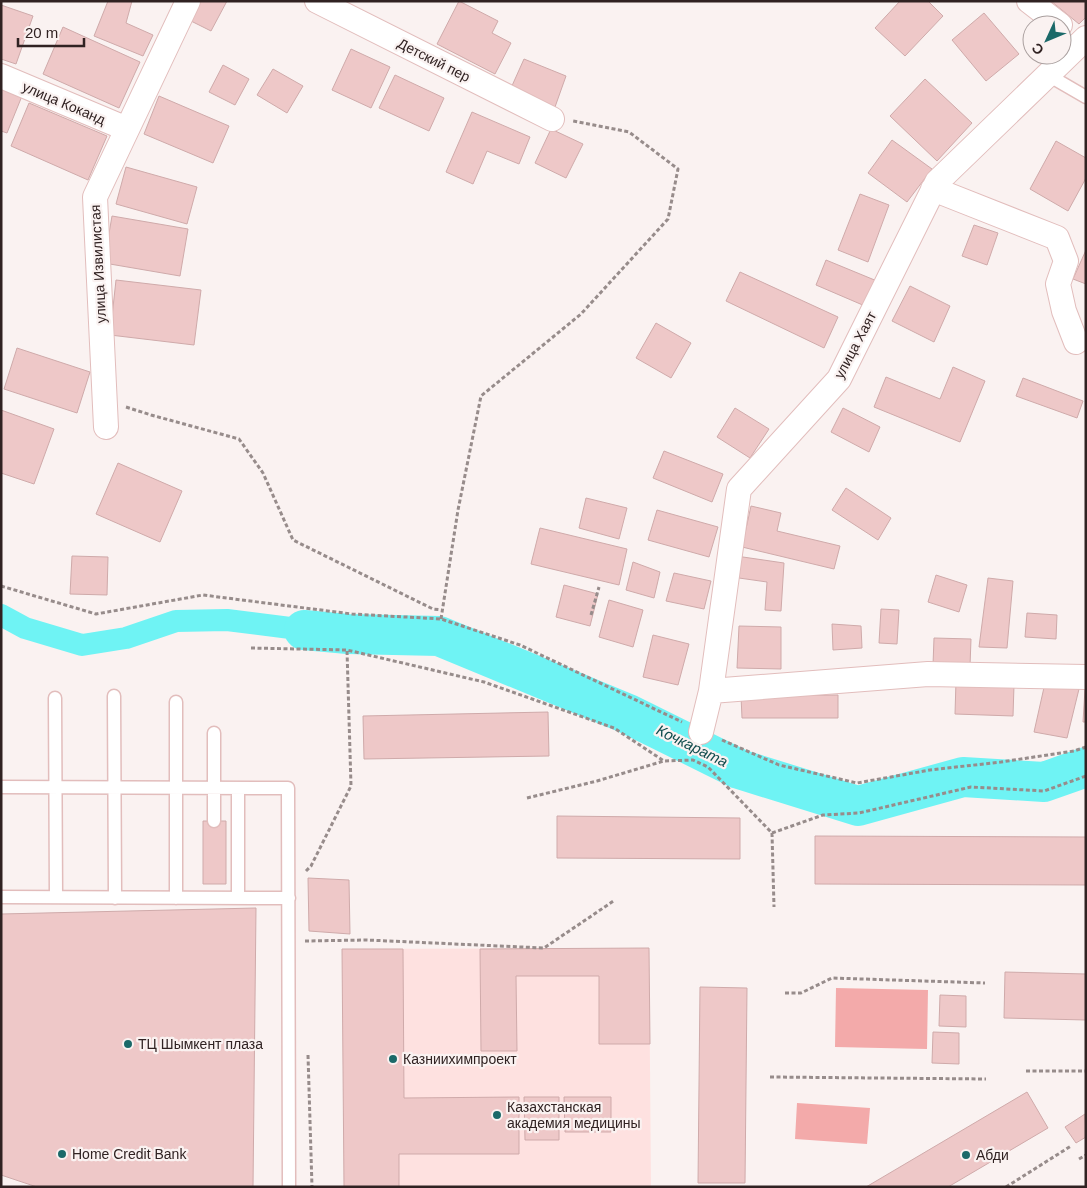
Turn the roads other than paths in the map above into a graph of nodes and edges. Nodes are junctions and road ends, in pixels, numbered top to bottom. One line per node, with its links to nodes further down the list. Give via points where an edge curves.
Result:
1 (188, 1): 11 (street, улица Извилистая)
2 (317, 1): 10 (street, Детский пер)
3 (1029, 1): 4 (street)
4 (1047, 15)
5 (1072, 33): 6 (street)
6 (1084, 40): 7 (street, улица Хаят)
7 (1048, 75): 9 (lane); 12 (street, улица Хаят)
8 (1, 76): 11 (street, улица Коканд)
9 (1086, 97)
10 (552, 119)
11 (127, 129): 14 (street, улица Извилистая, via 96,197)
12 (933, 189): 13 (street, via 1057,238 1066,261 1058,284); 16 (street, улица Хаят, via 839,379 739,489)
13 (1076, 342)
14 (106, 427)
15 (1086, 677): 16 (street, via 928,674)
16 (710, 691): 20 (street, улица Хаят)
17 (114, 696): 24 (lane)
18 (55, 698): 23 (lane)
19 (176, 702): 25 (lane)
20 (701, 732)
21 (214, 733): 26 (lane)
22 (1, 787): 23 (lane)
23 (56, 788): 24 (lane); 30 (lane)
24 (114, 788): 25 (lane); 31 (lane)
25 (176, 788): 26 (lane); 32 (lane)
26 (214, 788): 27 (lane); 28 (lane)
27 (238, 788): 33 (lane); 34 (lane, via 288,788)
28 (214, 821)
29 (1, 897): 30 (lane)
30 (56, 897): 31 (lane)
31 (115, 898): 32 (lane)
32 (176, 898): 33 (lane)
33 (238, 898): 34 (lane)
34 (288, 898): 35 (lane)
35 (289, 1187)

